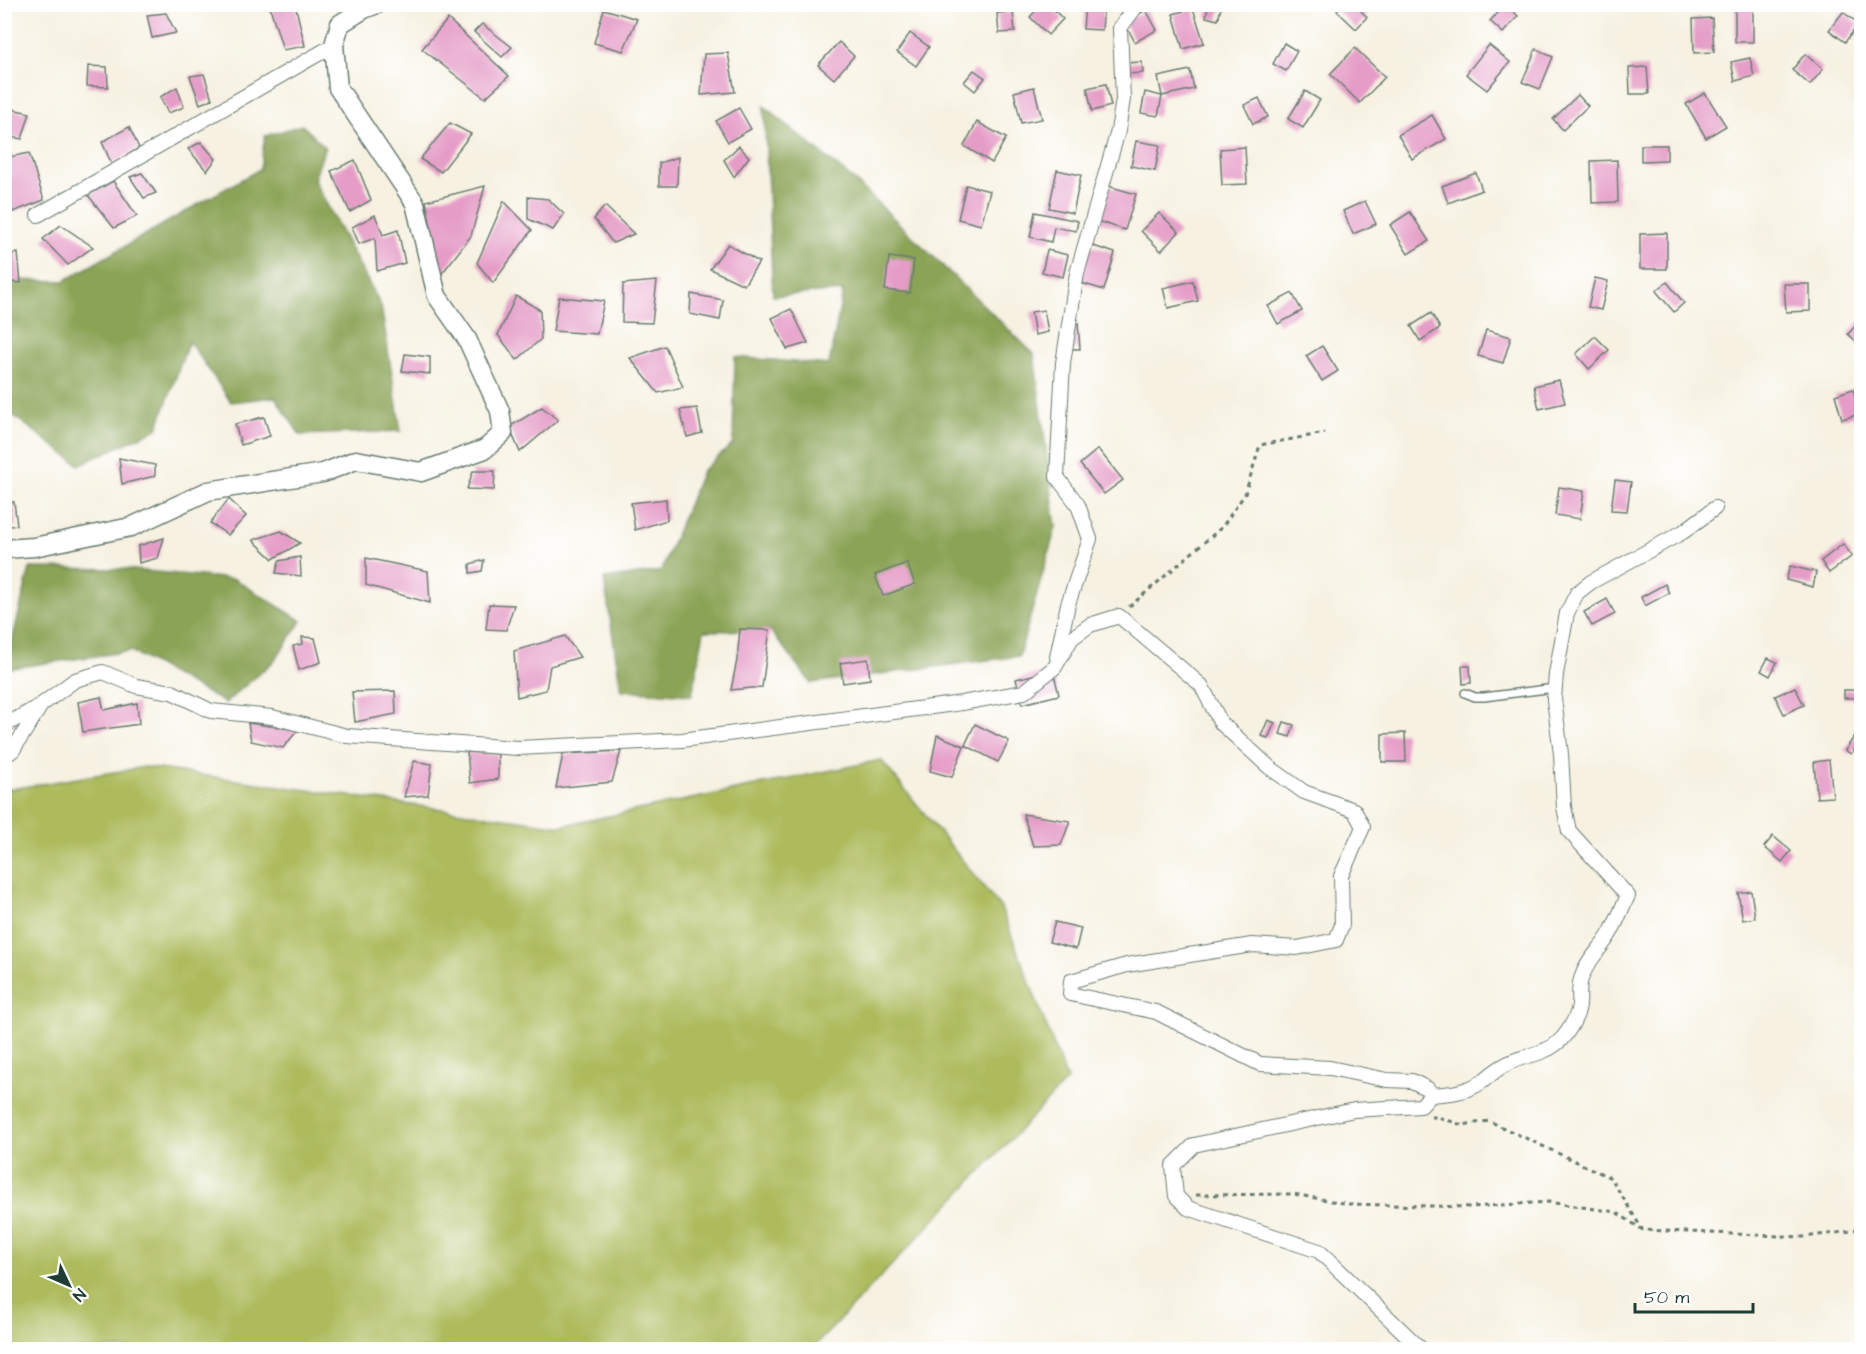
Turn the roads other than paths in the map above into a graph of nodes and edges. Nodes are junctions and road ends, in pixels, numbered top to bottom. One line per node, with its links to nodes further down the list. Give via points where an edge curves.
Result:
1 (377, 4): 3 (street, via 340,24)
2 (1138, 4): 7 (street, via 1120,28 1123,99 1118,131 1077,273 1063,363 1057,477 1078,505 1090,539 1068,604)
3 (334, 45): 4 (street); 6 (street, via 338,88 415,202 437,296 467,339 500,411 503,433 485,449 421,472 356,460 323,473 208,491 131,527 34,547)
4 (38, 215)
5 (1715, 508): 8 (street, via 1683,532 1624,562 1577,593 1567,613)
6 (4, 549)
7 (1055, 667): 10 (street, via 1024,692 962,703 682,740 518,748 347,736 272,717 211,711 172,692 136,686 103,672 75,680); 13 (street, via 1072,638 1090,625 1119,616 1201,685 1221,723 1269,767 1304,792 1354,810 1363,827 1341,876 1342,925 1336,940 1297,948 1252,945 1127,965 1071,981 1070,994 1156,1012 1260,1064 1330,1068 1412,1081 1428,1089)
8 (1555, 688): 9 (lane, via 1493,697); 13 (street, via 1569,831 1628,896 1609,936 1582,975 1579,1005 1556,1044 1512,1061 1466,1089)
9 (1466, 693)
10 (41, 705): 11 (street); 12 (street, via 14,750)
11 (4, 726)
12 (4, 757)
13 (1431, 1095): 14 (street, via 1421,1106 1354,1110 1194,1145 1173,1166 1176,1196 1188,1208 1318,1251)
14 (1422, 1350)

